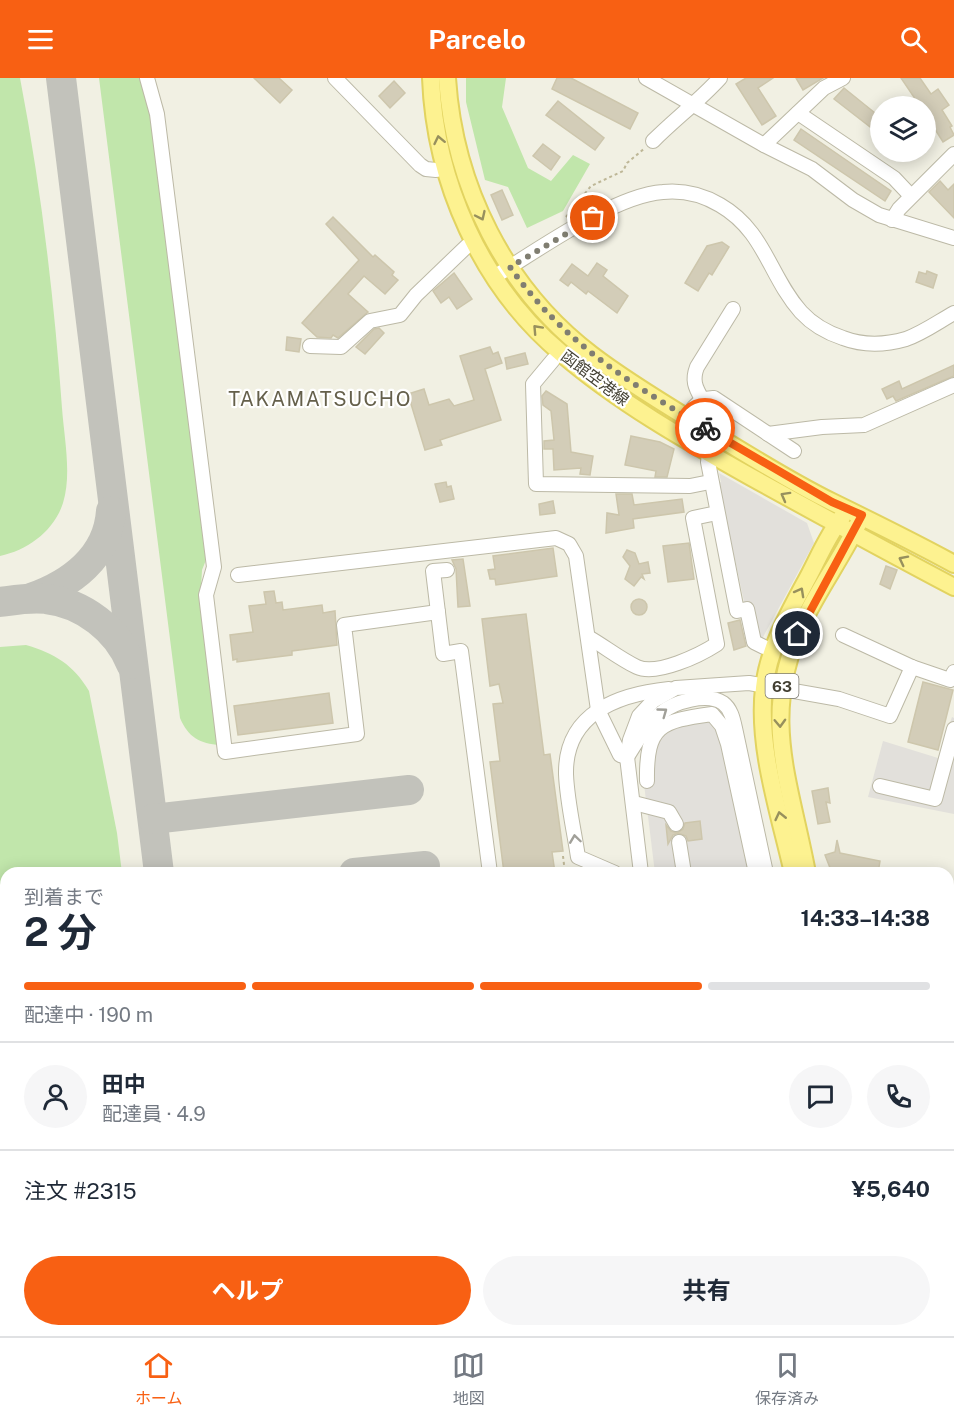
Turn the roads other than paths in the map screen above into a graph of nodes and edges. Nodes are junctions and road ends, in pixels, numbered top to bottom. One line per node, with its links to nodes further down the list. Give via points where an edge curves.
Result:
1 (147, 78): 41 (street, via 157,114 214,567 206,595 225,752 357,734 345,625)
2 (334, 78): 13 (street, via 420,165)
3 (431, 78): 19 (main road, 函館空港線, one-way to 3, via 464,221 446,169)
4 (447, 78): 18 (main road, 函館空港線, one-way to 18, via 461,165 482,218)
5 (646, 78): 8 (street)
6 (720, 78): 8 (street)
7 (843, 78): 9 (street, via 829,84)
8 (694, 104): 10 (street); 11 (street)
9 (798, 113): 11 (street); 14 (street, via 894,178)
10 (653, 141)
11 (764, 145): 15 (street, via 812,169 853,200)
12 (954, 154): 14 (street)
13 (436, 170)
14 (911, 196): 15 (street)
15 (892, 220): 16 (street)
16 (954, 238)
17 (467, 246): 22 (street, via 400,315 370,321 341,347)
18 (510, 267): 19 (street); 21 (street, via 630,199 676,192 707,198 738,217 755,236 802,313 841,338 867,344 888,343 920,333); 26 (main road, 函館空港線, via 544,311 590,354)
19 (494, 277): 27 (main road, 函館空港線, one-way to 19, via 631,405 560,353 536,330)
20 (733, 309): 25 (street, via 693,376)
21 (954, 313)
22 (310, 346)
23 (553, 360): 32 (street, via 533,384 536,483)
24 (954, 385): 28 (street, via 864,425)
25 (702, 399): 26 (street); 28 (street, via 714,398)
26 (688, 418): 27 (street); 29 (main road, 函館空港線)
27 (679, 434): 31 (main road, 函館空港線)
28 (768, 434): 30 (street)
29 (719, 437): 31 (street); 33 (main road, 函館空港線)
30 (794, 451)
31 (709, 454): 32 (street); 35 (main road, 函館空港線, one-way to 31)
32 (710, 483): 34 (street)
33 (855, 512): 35 (main road, 63); 36 (main road, 63); 37 (main road, 函館空港線)
34 (717, 513): 43 (street, via 693,518 717,644 700,656 658,668 639,668); 44 (street, via 737,611 747,609 754,642)
35 (836, 524): 36 (main road, 函館空港線); 47 (main road, 63, one-way to 35, via 790,611)
36 (853, 533): 40 (main road, 函館空港線, one-way to 36); 49 (main road, 63, via 806,617 790,653)
37 (954, 564)
38 (447, 570): 41 (street, via 433,571)
39 (238, 575): 43 (street, via 556,538 568,544 576,556)
40 (954, 587)
41 (438, 612): 58 (street, via 442,654 461,651)
42 (843, 635): 45 (street)
43 (588, 637): 50 (street)
44 (764, 647)
45 (912, 667): 46 (street, via 950,680); 49 (street, via 890,716 839,699)
46 (954, 672)
47 (764, 686): 48 (street); 49 (street); 64 (main road, 63, one-way to 47, via 766,751)
48 (676, 688): 50 (street, via 626,695); 52 (street, via 653,701 639,716)
49 (781, 689): 65 (main road, 63, one-way to 65, via 781,751)
50 (598, 710): 52 (street, via 620,755); 59 (street, one-way to 50, via 578,857 566,775 573,739)
51 (954, 729): 54 (street, via 935,799)
52 (627, 757): 55 (street); 63 (street, one-way to 63, via 646,728 665,709 697,700 723,703 732,716)
53 (647, 781): 62 (street, via 646,753 660,729 674,719 712,714 722,726 728,744)
54 (880, 786)
55 (634, 803): 56 (street, via 669,812); 60 (street)
56 (676, 824)
57 (679, 842): 61 (street)
58 (489, 867)
59 (601, 867)
60 (640, 867)
61 (683, 867)
62 (755, 867)
63 (765, 867)
64 (792, 867)
65 (806, 867)

